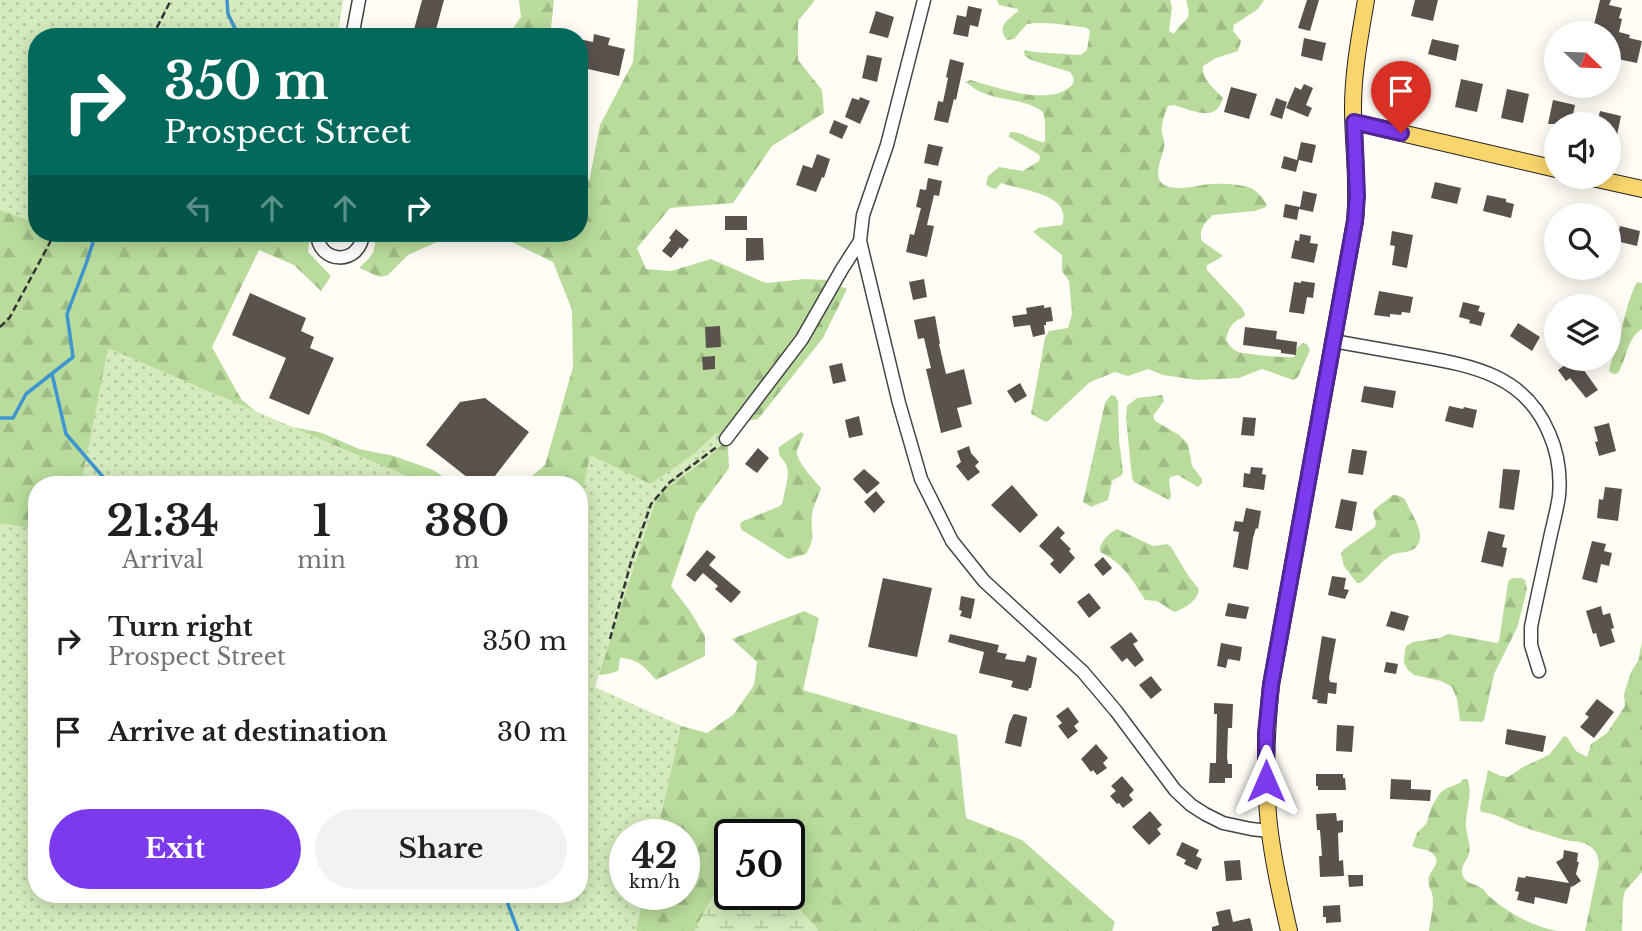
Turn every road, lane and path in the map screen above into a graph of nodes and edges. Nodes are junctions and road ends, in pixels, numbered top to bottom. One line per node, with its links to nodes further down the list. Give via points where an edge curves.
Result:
1 (171, 0): 5 (path)
2 (359, 0): 6 (street)
3 (924, 0): 11 (street, via 887,145 863,215)
4 (1366, 0): 7 (main road, via 1355,69)
5 (157, 28)
6 (354, 28)
7 (1354, 122): 8 (main road); 16 (main road, via 1356,208)
8 (1544, 166)
9 (1621, 184): 10 (main road)
10 (1642, 189)
11 (860, 241): 17 (street, via 803,339); 20 (street, via 921,479 952,541 984,581 1083,672 1191,805 1223,823)
12 (50, 242): 15 (path, via 10,317)
13 (319, 242): 14 (street, via 323,250 340,258 353,254)
14 (362, 242)
15 (0, 327)
16 (1333, 341): 19 (street, via 1484,371 1520,392 1539,414 1553,440 1559,482 1531,627); 20 (main road, via 1271,685 1266,757)
17 (726, 439): 18 (path, via 670,482 651,503)
18 (610, 639)
19 (1539, 671)
20 (1269, 831): 21 (main road)
21 (1289, 931)

